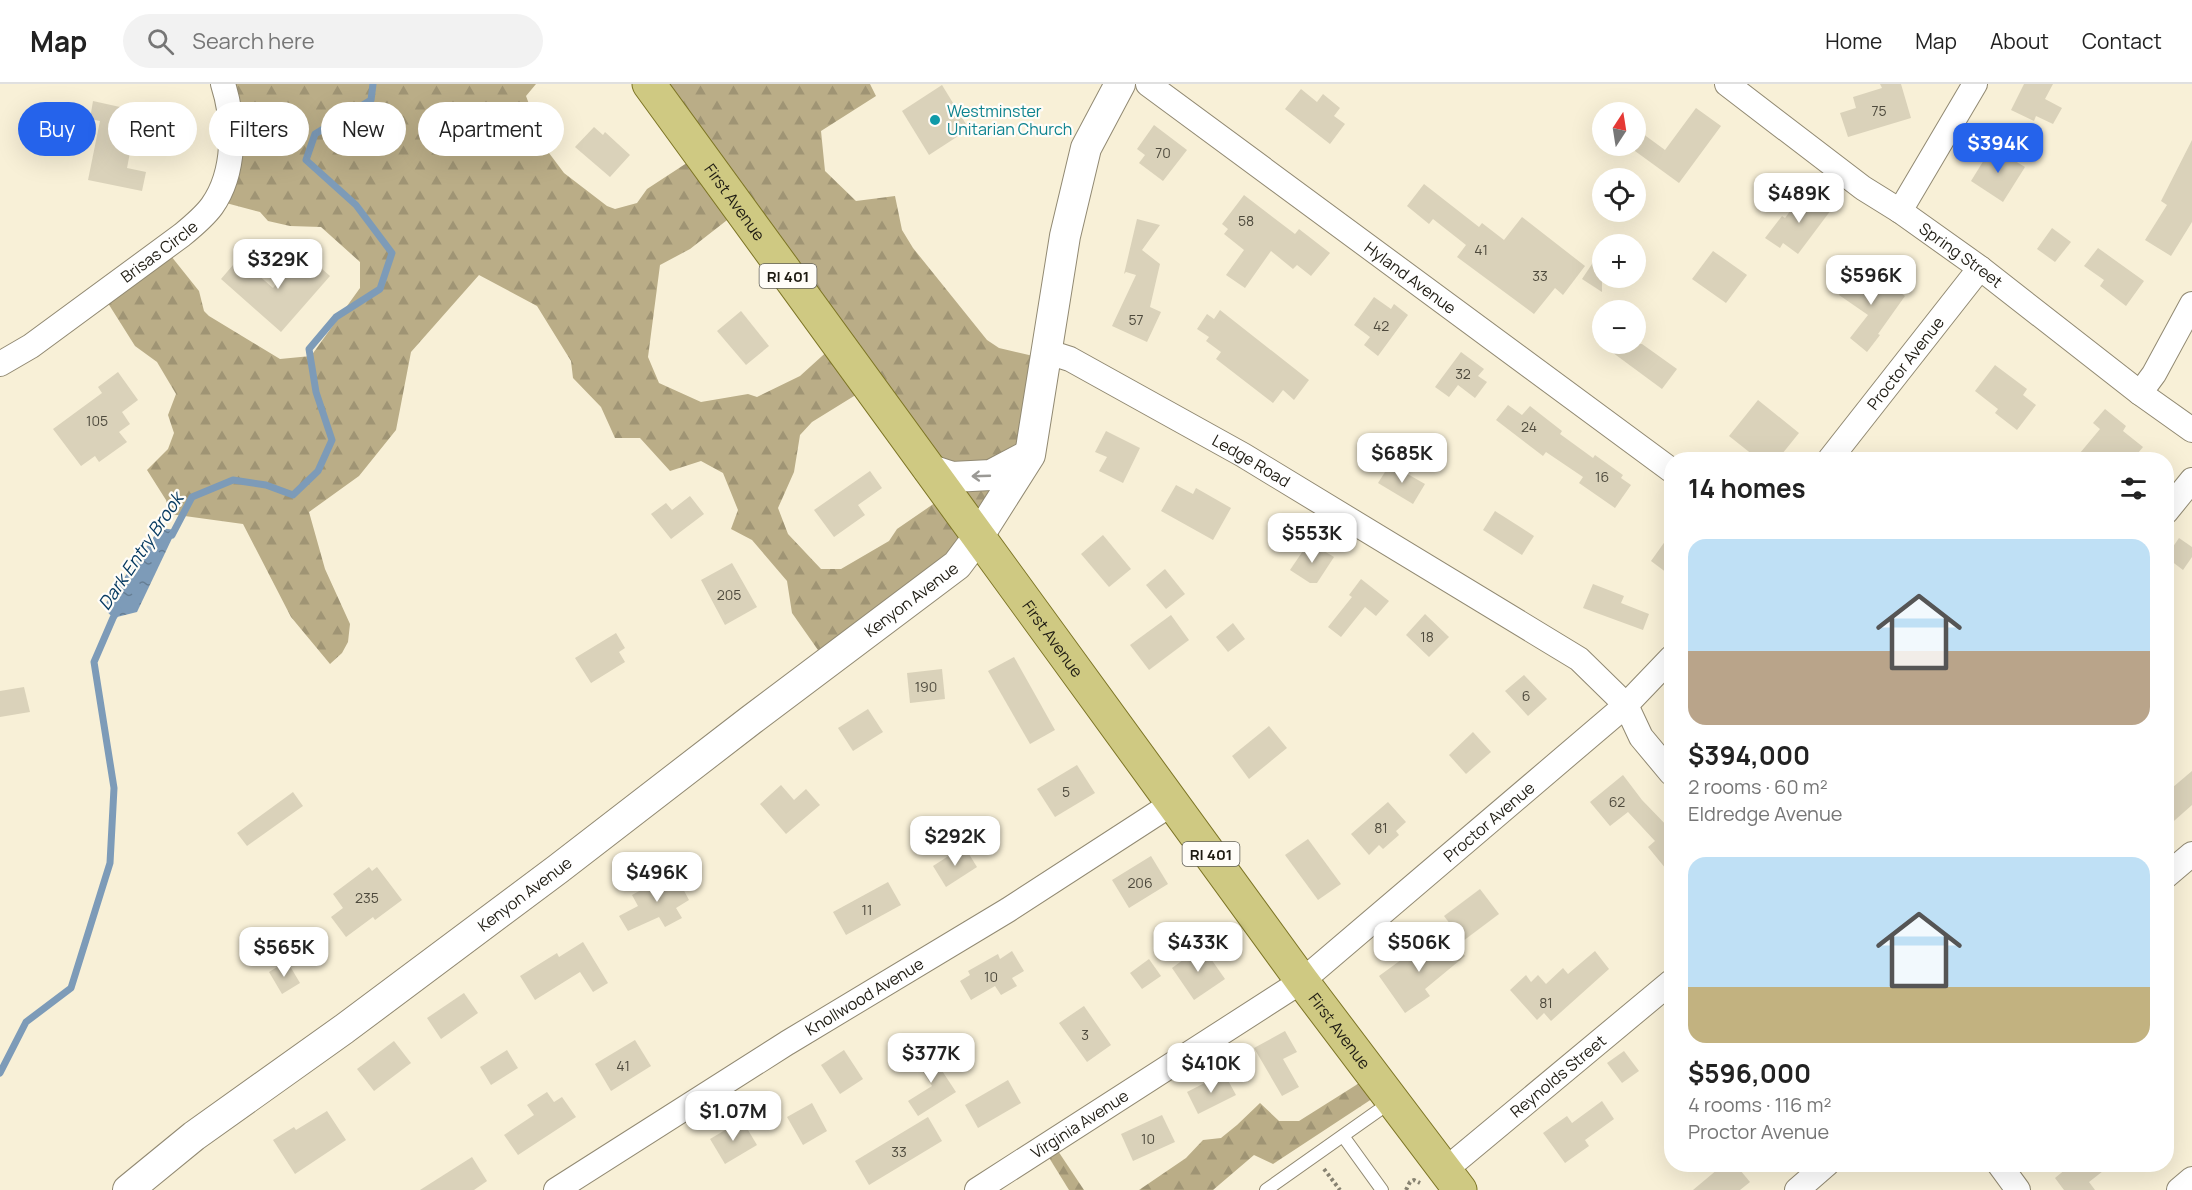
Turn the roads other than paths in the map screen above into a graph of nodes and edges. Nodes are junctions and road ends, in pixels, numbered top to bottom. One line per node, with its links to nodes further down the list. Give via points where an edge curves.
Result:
1 (223, 84): 11 (street, Brisas Circle, via 230,114 229,161 213,205 182,235 31,346)
2 (649, 84): 17 (main road, First Avenue / RI 401)
3 (1120, 84): 10 (street, Kenyon Avenue, via 1086,148 1065,236)
4 (1148, 84): 16 (street, Hyland Avenue)
5 (1727, 84): 7 (street, Spring Street, via 1863,188)
6 (1975, 84): 7 (street)
7 (1900, 211): 8 (street, Spring Street)
8 (1980, 268): 12 (street, Spring Street); 14 (street, Proctor Avenue)
9 (2192, 304): 12 (street)
10 (1045, 351): 15 (street, Kenyon Avenue); 22 (street, Ledge Road, via 1070,359 1243,455 1388,542 1579,659)
11 (0, 364)
12 (2140, 393): 13 (street, Spring Street)
13 (2192, 430)
14 (1835, 452)
15 (1030, 455): 17 (street, one-way to 17, via 991,476 952,477); 20 (street, Kenyon Avenue)
16 (1664, 465)
17 (928, 469): 20 (main road, First Avenue / RI 401)
18 (2192, 480): 19 (street)
19 (2174, 502)
20 (978, 537): 24 (main road, First Avenue / RI 401); 35 (street, Kenyon Avenue, via 957,565 939,580 574,858 194,1136)
21 (1664, 665): 22 (street, Proctor Avenue)
22 (1626, 705): 23 (street, via 1641,738); 27 (street, Proctor Avenue)
23 (1664, 765)
24 (1173, 803): 27 (main road, First Avenue / RI 401); 36 (street, Knollwood Avenue)
25 (2192, 854): 26 (street)
26 (2174, 869)
27 (1302, 981): 29 (main road, First Avenue / RI 401); 37 (street, Virginia Avenue)
28 (1664, 987): 34 (street, Reynolds Street)
29 (1392, 1100): 30 (lane); 34 (main road, First Avenue / RI 401)
30 (1343, 1136): 38 (lane); 39 (lane)
31 (1818, 1172): 40 (street)
32 (2005, 1172): 41 (street)
33 (2192, 1179): 42 (street)
34 (1443, 1183)
35 (128, 1190)
36 (556, 1190)
37 (977, 1190)
38 (1266, 1190)
39 (1382, 1190)
40 (1797, 1190)
41 (2018, 1190)
42 (2179, 1190)

